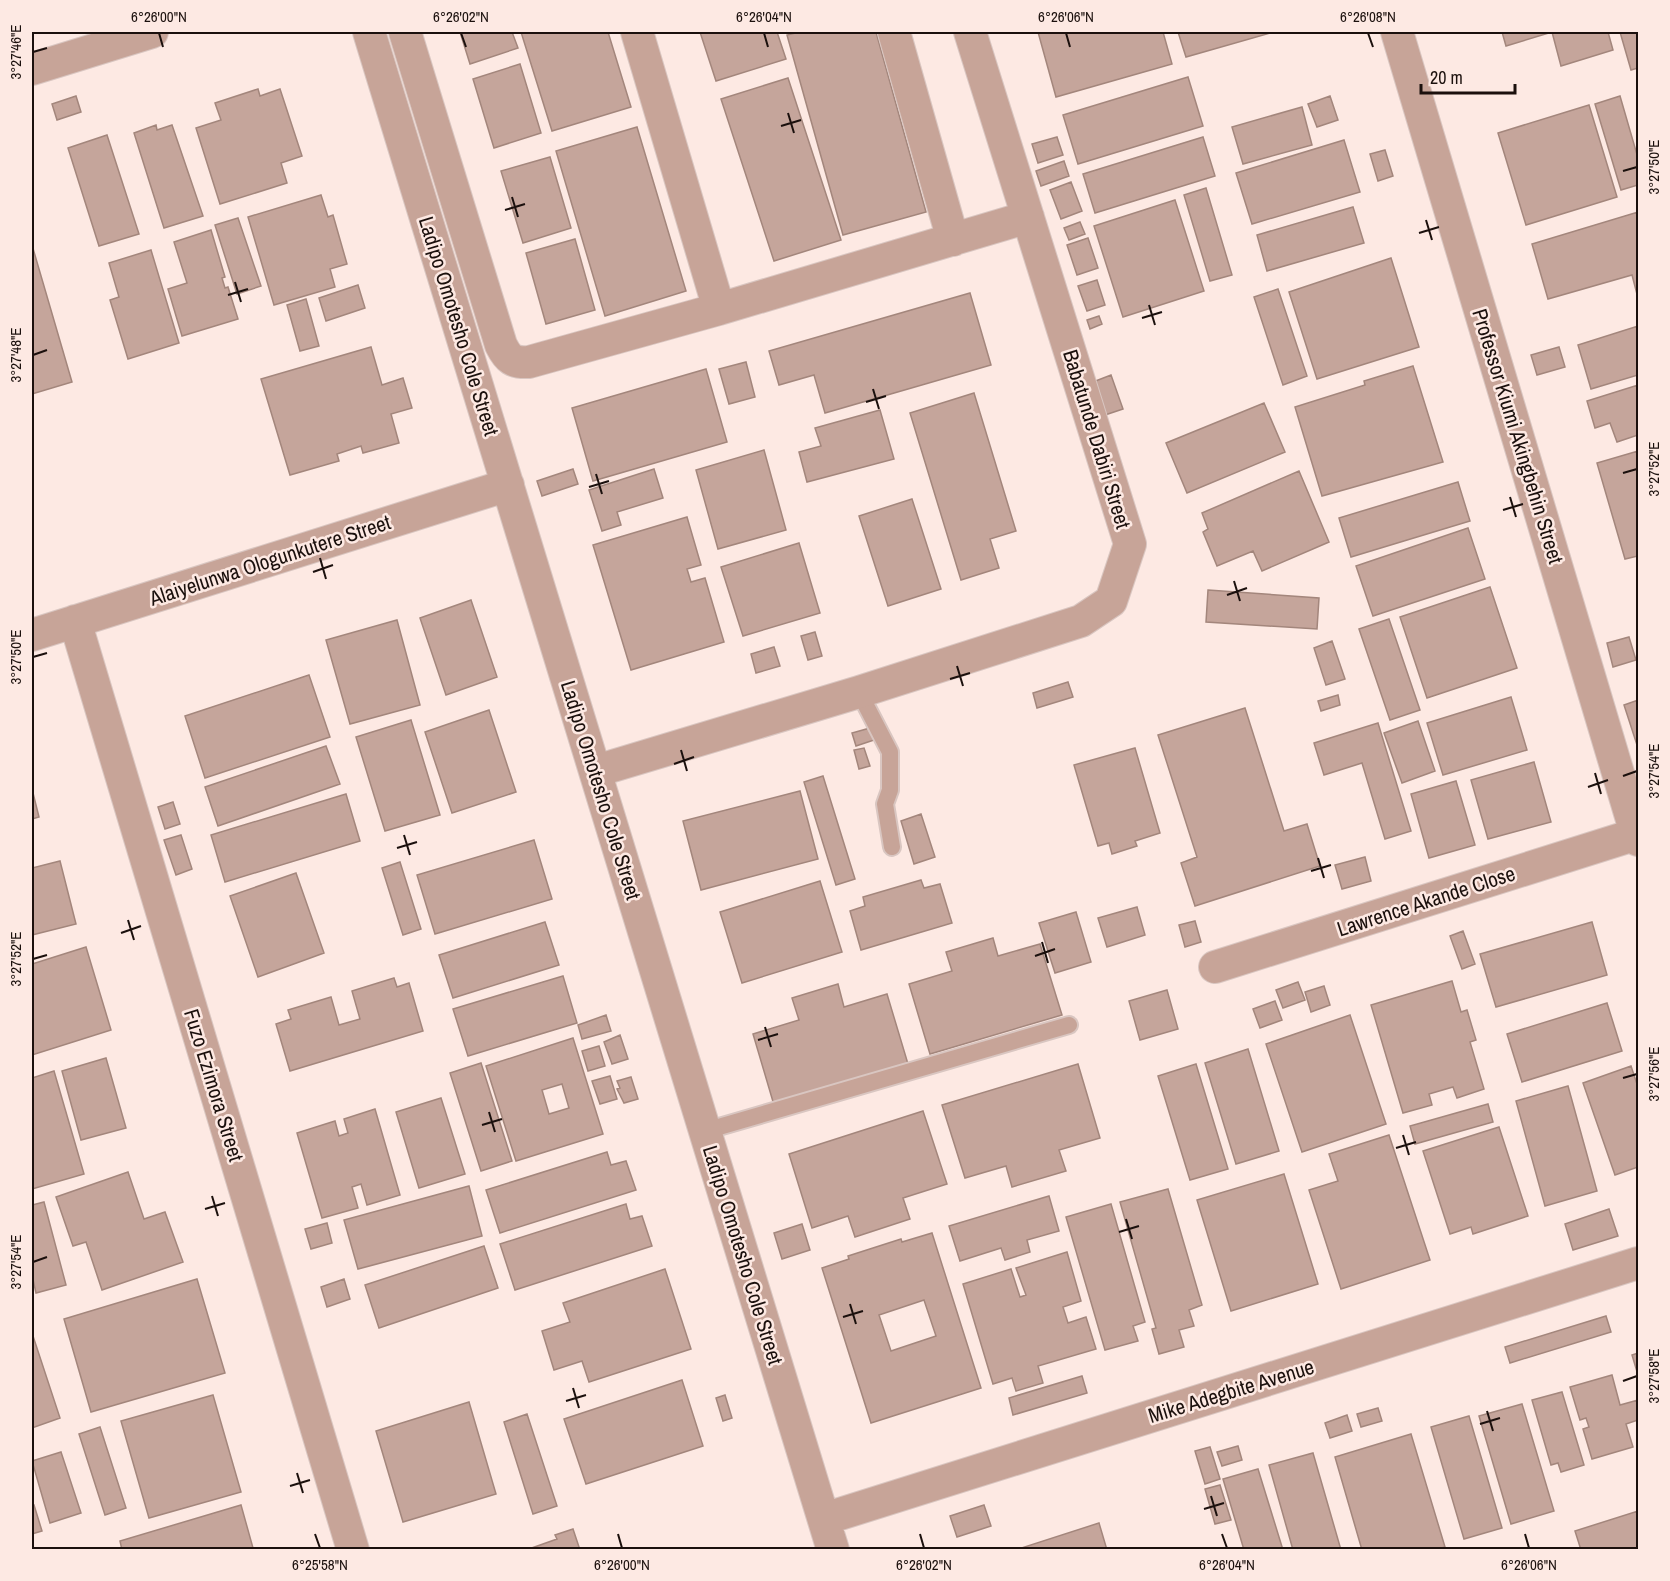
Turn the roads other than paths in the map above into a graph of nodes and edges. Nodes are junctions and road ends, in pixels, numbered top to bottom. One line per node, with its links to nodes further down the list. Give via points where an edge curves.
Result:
1 (152, 32): 8 (street)
2 (369, 32): 12 (street, Ladipo Omotesho Cole Street)
3 (405, 32): 11 (street, via 507,358 517,363 529,362)
4 (637, 32): 11 (street)
5 (894, 32): 10 (street)
6 (970, 32): 9 (street, Babatunde Dabiri Street)
7 (1397, 32): 17 (street, Professor Kiumi Akingbehin Street)
8 (32, 69)
9 (1028, 217): 10 (street); 15 (street, Babatunde Dabiri Street, via 1130,544 1122,575 1111,601 1082,621)
10 (953, 240): 11 (street)
11 (720, 309)
12 (508, 485): 13 (street, Alaiyelunwa Ologunkutere Street); 16 (street, Ladipo Omotesho Cole Street)
13 (75, 621): 14 (street, Alaiyelunwa Ologunkutere Street); 24 (street, Fuzo Ezimora Street)
14 (32, 635)
15 (859, 692): 16 (street, Babatunde Dabiri Street); 18 (lane, via 890,752 890,790 885,804)
16 (596, 771): 21 (street, Ladipo Omotesho Cole Street)
17 (1638, 837): 19 (street, Lawrence Akande Close)
18 (892, 847)
19 (1215, 968)
20 (1069, 1024): 21 (lane)
21 (705, 1131): 23 (street, Ladipo Omotesho Cole Street)
22 (1638, 1263): 23 (street, Mike Adegbite Avenue)
23 (824, 1519): 25 (street, Ladipo Omotesho Cole Street)
24 (353, 1550)
25 (833, 1550)

